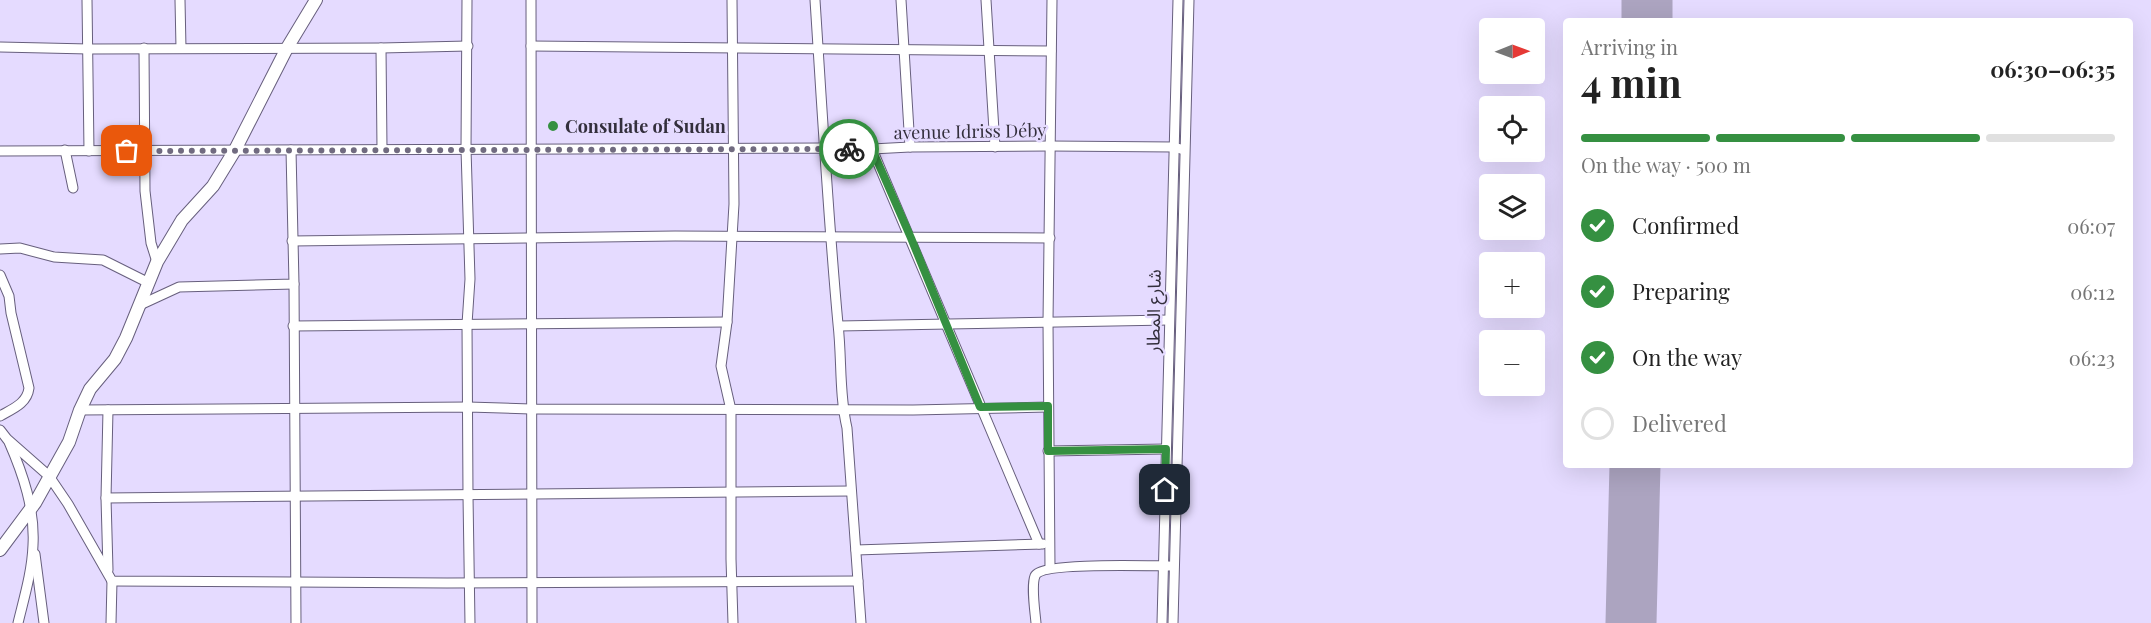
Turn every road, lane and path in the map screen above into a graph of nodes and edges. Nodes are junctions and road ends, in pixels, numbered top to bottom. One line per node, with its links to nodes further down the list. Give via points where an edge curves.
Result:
1 (87, 0): 21 (street)
2 (180, 0): 17 (street)
3 (316, 0): 18 (street)
4 (467, 0): 13 (street)
5 (531, 0): 14 (street)
6 (732, 0): 20 (street)
7 (815, 0): 22 (street)
8 (901, 0): 24 (street)
9 (986, 0): 23 (street)
10 (1052, 0): 25 (street)
11 (1178, 0): 26 (street, شارع المطار)
12 (1188, 0): 26 (street, شارع المطار)
13 (468, 46): 19 (street); 33 (street)
14 (531, 46): 20 (street); 34 (street)
15 (0, 47): 21 (street)
16 (144, 48): 17 (street); 21 (street); 43 (street)
17 (181, 48): 18 (street)
18 (287, 48): 19 (street); 38 (street)
19 (381, 48): 32 (street)
20 (731, 48): 22 (street); 35 (street)
21 (88, 49): 42 (street)
22 (818, 49): 24 (street); 31 (street)
23 (989, 49): 24 (street); 25 (street); 29 (street)
24 (903, 50): 28 (street)
25 (1051, 51): 27 (street)
26 (1181, 62): 30 (street, شارع المطار); 40 (street, شارع المطار)
27 (1050, 146): 29 (street, avenue Idriss Déby); 30 (street, avenue Idriss Déby); 50 (street)
28 (910, 147): 29 (street, avenue Idriss Déby); 36 (street, avenue Idriss Déby)
29 (994, 147)
30 (1174, 147): 40 (street, avenue Idriss Déby); 58 (street, شارع المطار)
31 (823, 148): 35 (street, avenue Idriss Déby); 36 (street, avenue Idriss Déby); 46 (street)
32 (382, 149): 33 (street, avenue Idriss Déby); 39 (street, avenue Idriss Déby)
33 (466, 149): 34 (street, avenue Idriss Déby); 47 (street)
34 (531, 149): 35 (street, avenue Idriss Déby); 48 (street)
35 (733, 149): 45 (street)
36 (872, 149): 49 (street)
37 (64, 150): 41 (street, avenue Idriss Déby); 42 (street, avenue Idriss Déby); 44 (street)
38 (236, 150): 39 (street, avenue Idriss Déby); 43 (street, avenue Idriss Déby); 53 (street, via 213,186 182,220)
39 (291, 150): 51 (street)
40 (1184, 150): 94 (street, شارع المطار)
41 (0, 151)
42 (89, 151): 43 (street, avenue Idriss Déby)
43 (146, 151): 53 (street, via 151,243)
44 (73, 188)
45 (733, 236): 46 (street); 48 (street); 59 (street)
46 (831, 237): 49 (street); 64 (street)
47 (469, 238): 48 (street); 51 (street); 62 (street)
48 (532, 238): 61 (street)
49 (911, 238): 50 (street); 63 (street)
50 (1050, 238): 60 (street)
51 (292, 241): 56 (street)
52 (0, 249): 55 (street, via 20,248 54,257 103,260)
53 (157, 262): 55 (street)
54 (0, 275): 75 (street, via 9,296 29,388 23,402)
55 (149, 283): 57 (street)
56 (294, 284): 57 (street, via 178,287); 65 (street)
57 (140, 305): 72 (street, via 116,359 90,389)
58 (1170, 320): 60 (street); 78 (street, شارع المطار)
59 (728, 321): 61 (street); 74 (street, via 721,366)
60 (1048, 322): 63 (street); 66 (street)
61 (530, 323): 62 (street); 70 (street)
62 (468, 324): 65 (street); 67 (street)
63 (946, 324): 64 (street); 68 (street)
64 (839, 326): 71 (street)
65 (293, 327): 69 (street)
66 (1048, 406): 68 (street); 79 (street)
67 (468, 407): 69 (street); 70 (street); 85 (street)
68 (980, 407): 71 (street); 88 (street)
69 (294, 409): 73 (street); 84 (street)
70 (531, 409): 74 (street); 83 (street)
71 (842, 409): 74 (street); 81 (street)
72 (80, 410): 73 (street); 80 (street, via 69,442)
73 (108, 410): 86 (street)
74 (731, 410): 82 (street)
75 (0, 416)
76 (0, 430): 77 (street)
77 (7, 440): 80 (street); 87 (street, via 25,483)
78 (1166, 449): 79 (street); 93 (street, شارع المطار)
79 (1048, 451): 89 (street)
80 (50, 476): 87 (street); 96 (street)
81 (851, 491): 82 (street); 92 (street)
82 (731, 492): 83 (street); 97 (street)
83 (532, 494): 85 (street); 102 (street)
84 (295, 496): 85 (street); 86 (street); 100 (street)
85 (468, 496): 101 (street)
86 (106, 498): 96 (street)
87 (31, 511): 90 (street); 91 (street)
88 (1039, 544): 89 (street); 92 (street)
89 (1050, 544): 95 (street)
90 (33, 548): 103 (street); 104 (street)
91 (0, 550)
92 (856, 550): 99 (street)
93 (1163, 566): 94 (street); 95 (street); 112 (street, شارع المطار)
94 (1175, 566): 113 (street, شارع المطار)
95 (1050, 568): 111 (street, via 1035,575)
96 (108, 571): 98 (street)
97 (732, 580): 99 (street); 102 (street); 109 (street)
98 (112, 581): 100 (street); 105 (street)
99 (858, 581): 110 (street)
100 (296, 582): 101 (street); 106 (street)
101 (470, 582): 102 (street); 107 (street)
102 (533, 582): 108 (street)
103 (18, 623)
104 (44, 623)
105 (111, 623)
106 (296, 623)
107 (470, 623)
108 (532, 623)
109 (733, 623)
110 (861, 623)
111 (1036, 623)
112 (1162, 623)
113 (1173, 623)

